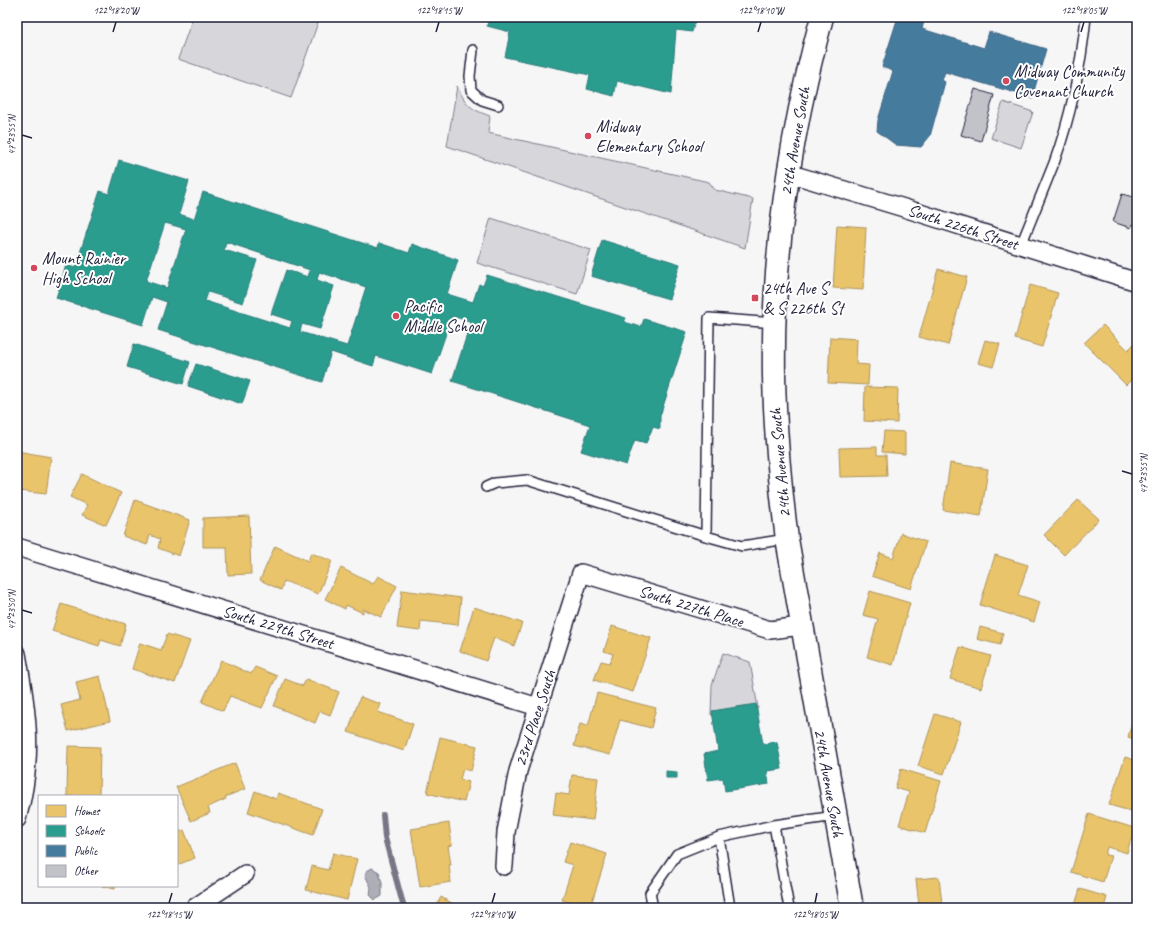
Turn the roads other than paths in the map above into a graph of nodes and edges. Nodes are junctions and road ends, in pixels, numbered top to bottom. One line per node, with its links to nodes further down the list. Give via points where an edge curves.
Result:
1 (822, 17): 5 (street, 24th Avenue South, via 804,90)
2 (1086, 17): 6 (lane, via 1083,49 1064,130)
3 (474, 50): 4 (lane, via 470,76 471,90 482,100)
4 (498, 105)
5 (788, 173): 6 (street, South 226th Street); 8 (street, 24th Avenue South)
6 (1021, 245): 7 (street, South 226th Street)
7 (1137, 282)
8 (775, 323): 10 (lane, via 709,318); 11 (street, 24th Avenue South, via 776,427)
9 (486, 487): 10 (lane, via 496,483 527,480)
10 (706, 536): 11 (lane, via 742,546)
11 (786, 539): 14 (street, 24th Avenue South)
12 (18, 552): 16 (street, South 229th Street)
13 (581, 573): 14 (street, South 227th Place, via 770,630); 16 (street, 23rd Place South)
14 (801, 626): 17 (street, 24th Avenue South)
15 (17, 654): 18 (street, via 27,719 28,745 26,780)
16 (538, 707): 21 (street, 23rd Place South, via 518,771 506,832)
17 (835, 816): 19 (lane); 27 (street, 24th Avenue South)
18 (17, 819)
19 (774, 825): 20 (lane); 26 (lane)
20 (719, 837): 24 (lane, via 676,854 650,893); 25 (lane)
21 (504, 866)
22 (245, 874): 23 (street)
23 (194, 908)
24 (653, 908)
25 (730, 908)
26 (789, 908)
27 (852, 908)

